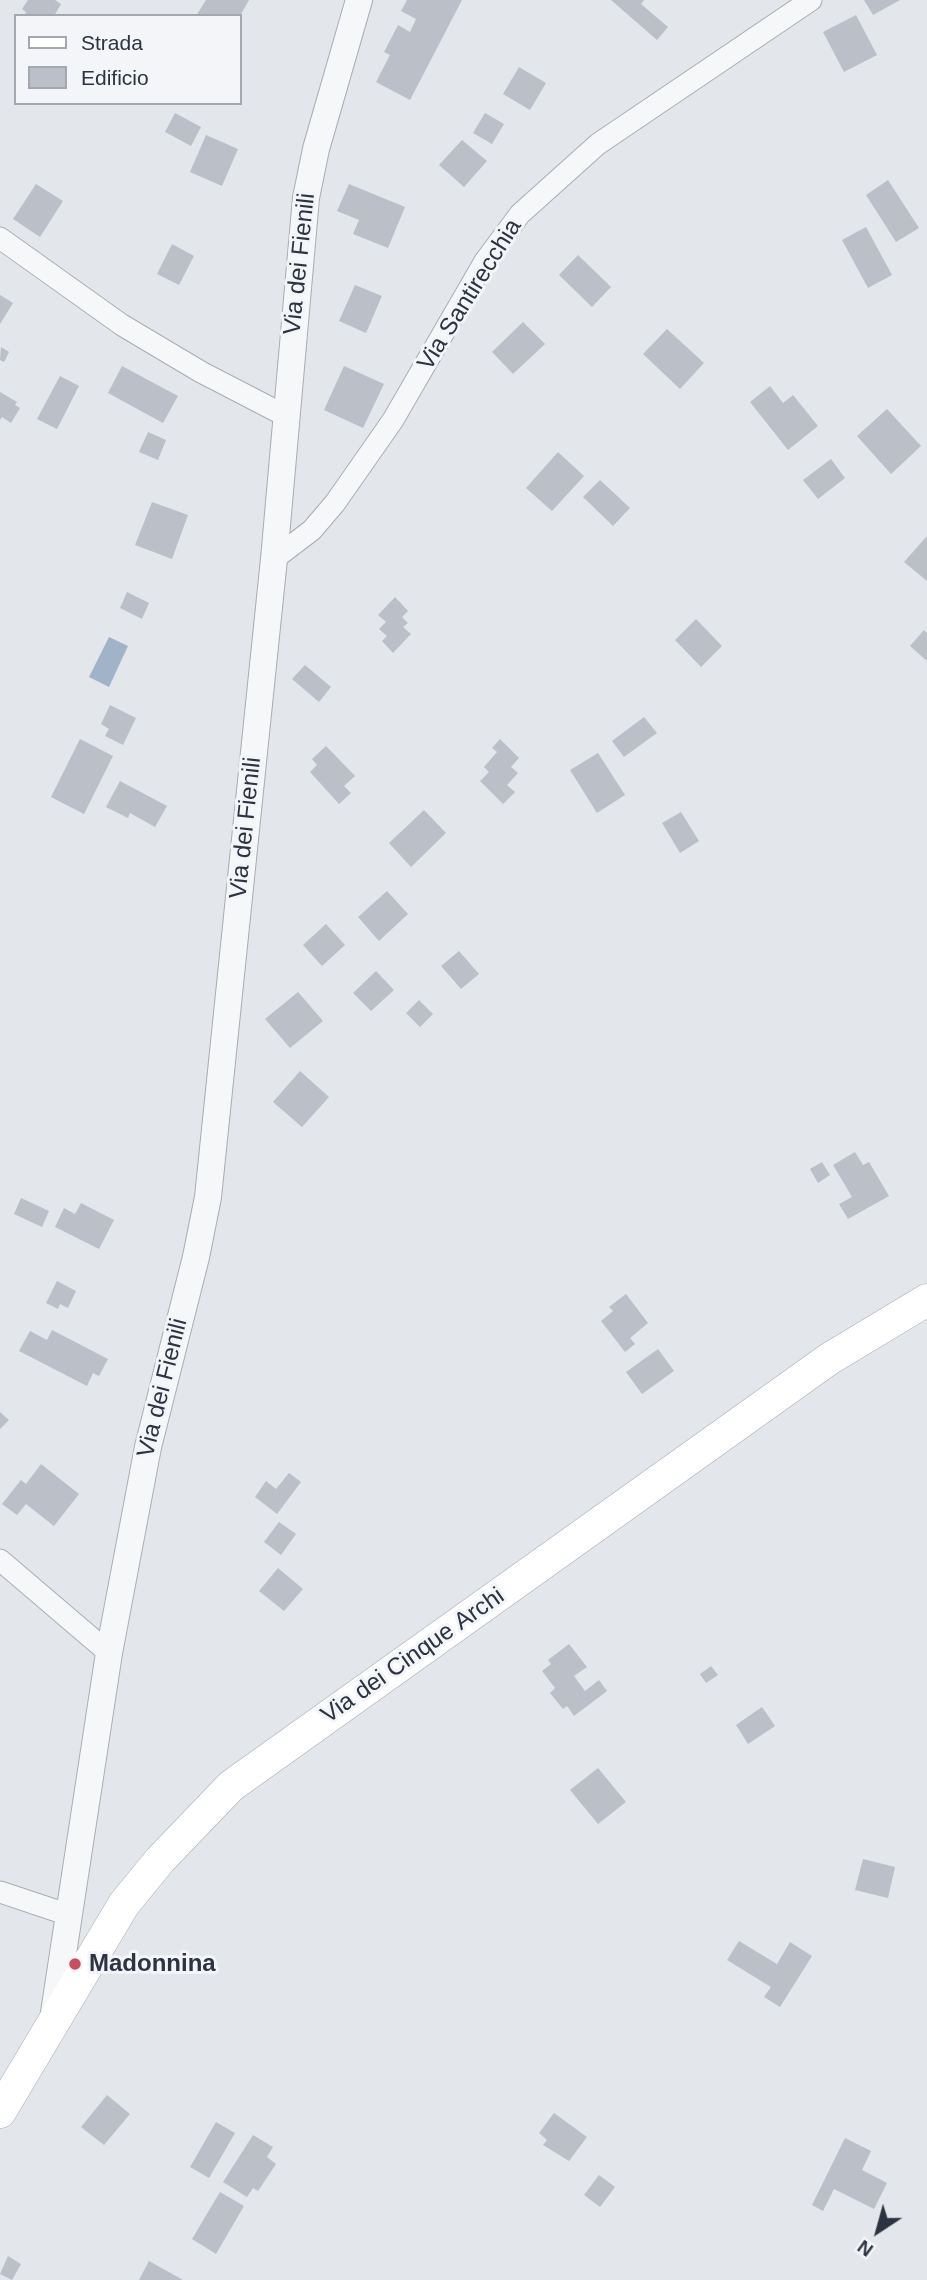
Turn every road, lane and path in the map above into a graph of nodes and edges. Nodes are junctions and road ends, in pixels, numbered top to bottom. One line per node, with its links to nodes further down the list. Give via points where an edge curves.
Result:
1 (359, 0): 4 (street, Via dei Fienili, via 307,187)
2 (811, 0): 5 (street, Via Santirecchia, via 598,144 520,214 485,261 398,414 335,503 307,535)
3 (0, 238): 4 (street, via 122,325)
4 (286, 416): 5 (street, Via dei Fienili)
5 (274, 559): 8 (street, Via dei Fienili, via 207,1205 155,1413)
6 (927, 1300): 11 (main road, Via dei Cinque Archi, via 829,1359 231,1786 124,1904)
7 (0, 1560): 8 (street)
8 (109, 1653): 10 (street, Via dei Fienili)
9 (0, 1892): 10 (street)
10 (69, 1915): 11 (street, Via dei Fienili)
11 (52, 2026): 12 (main road, Via dei Cinque Archi)
12 (0, 2112)

